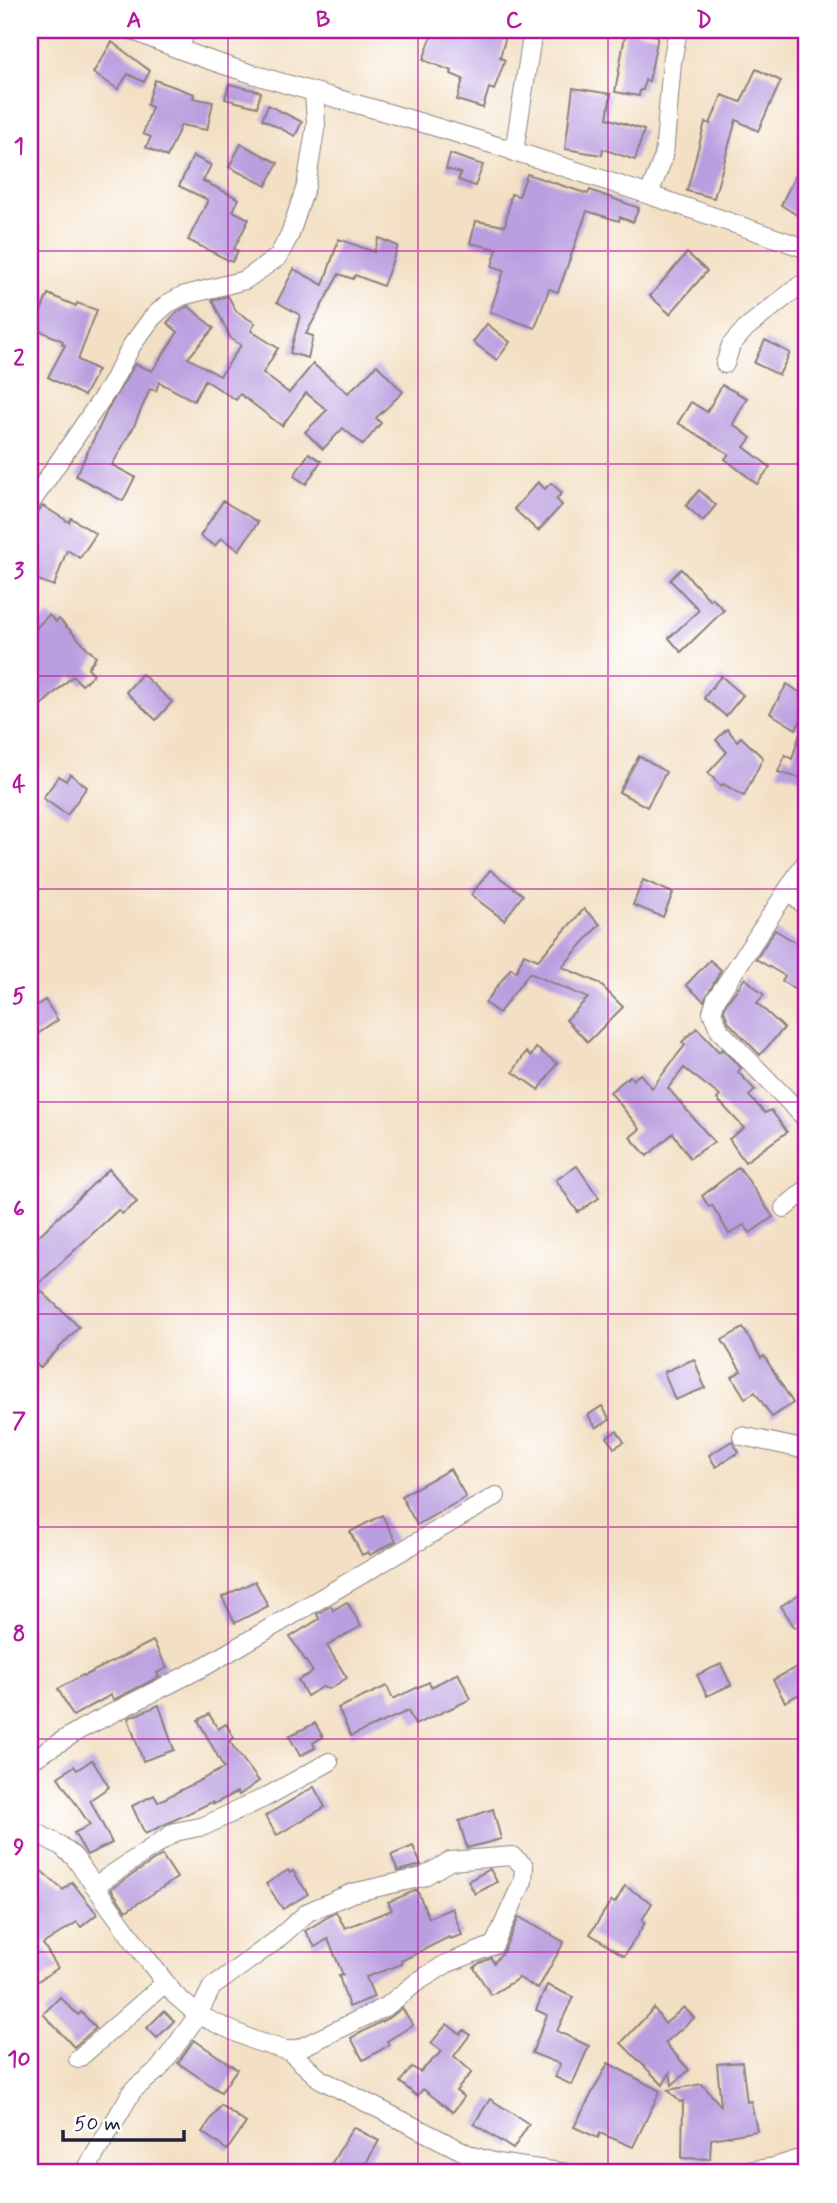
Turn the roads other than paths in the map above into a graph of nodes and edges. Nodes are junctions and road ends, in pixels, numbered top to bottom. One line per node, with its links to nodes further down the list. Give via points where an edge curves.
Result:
1 (132, 30): 5 (street)
2 (186, 30): 5 (street)
3 (533, 30): 7 (street)
4 (678, 30): 8 (street, via 664,156)
5 (180, 48): 6 (street)
6 (314, 92): 7 (street); 12 (street, via 316,124 306,186 278,257 245,280 182,296 152,318)
7 (514, 152): 8 (street)
8 (649, 194): 9 (street)
9 (807, 249)
10 (807, 283): 11 (street, via 746,328 731,345)
11 (725, 364)
12 (30, 504)
13 (807, 860): 14 (street)
14 (788, 891): 15 (street); 16 (street, via 716,999 712,1012 720,1031)
15 (807, 907)
16 (807, 1120)
17 (807, 1188): 18 (street)
18 (785, 1208)
19 (742, 1436): 20 (street)
20 (807, 1450)
21 (496, 1496): 22 (street, via 207,1665 81,1729)
22 (30, 1761)
23 (329, 1762): 25 (street, via 204,1826 175,1832)
24 (30, 1829): 25 (street, via 74,1857)
25 (96, 1885): 26 (street)
26 (165, 1983): 27 (street); 29 (street)
27 (198, 2015): 28 (street); 28 (street, via 212,1987 308,1913 352,1893 424,1877 450,1861 512,1856 524,1866 523,1881 494,1945 446,1964 387,2006); 31 (street, via 159,2069 133,2090)
28 (289, 2051): 32 (street, via 320,2079 472,2156)
29 (78, 2059)
30 (799, 2159): 33 (street)
31 (84, 2173)
32 (567, 2173)
33 (737, 2173)

